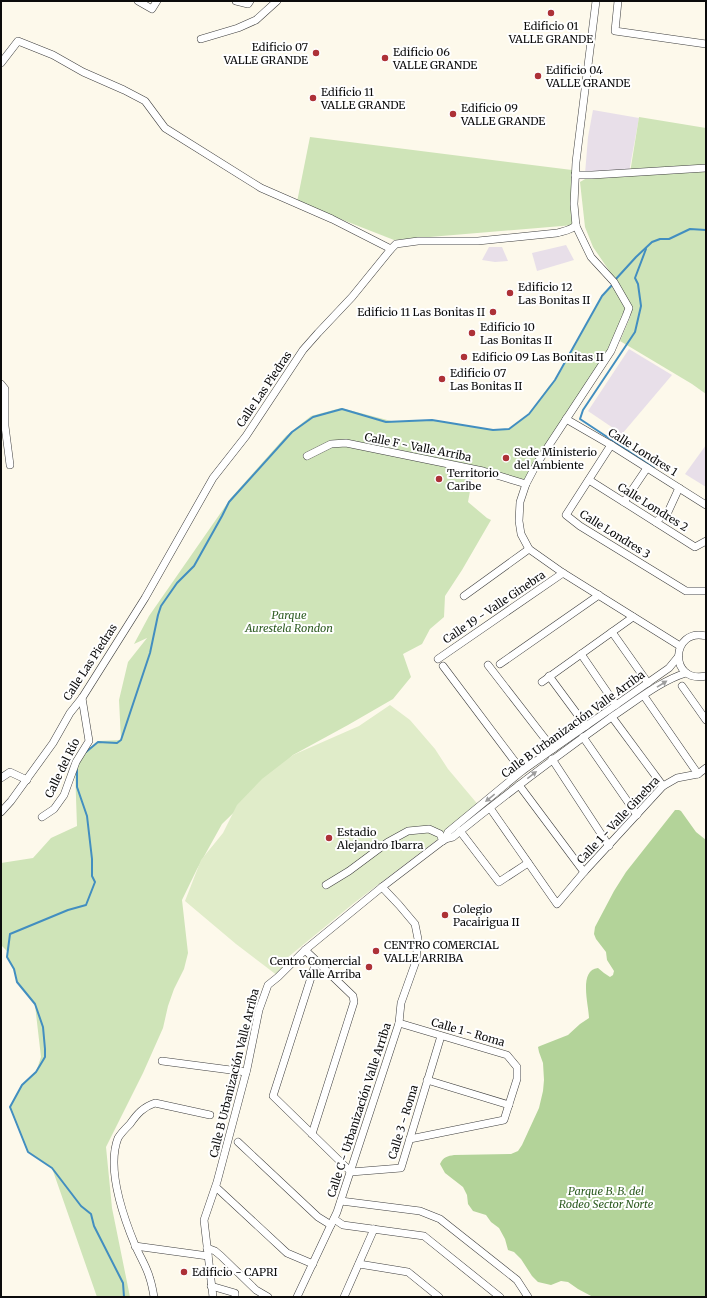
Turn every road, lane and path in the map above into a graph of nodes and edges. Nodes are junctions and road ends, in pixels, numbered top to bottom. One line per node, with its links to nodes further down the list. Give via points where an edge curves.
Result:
1 (138, 1): 2 (street, via 152,9)
2 (157, 1)
3 (236, 1): 7 (street)
4 (276, 1): 8 (street, via 256,20)
5 (596, 1): 12 (street)
6 (618, 1): 9 (street, via 615,31)
7 (249, 3)
8 (201, 39)
9 (706, 44)
10 (1, 62): 14 (street, via 18,41 53,55 145,101 164,128 260,188 332,219)
11 (706, 168): 12 (street)
12 (575, 175): 13 (street)
13 (576, 225): 14 (street, via 557,233 478,241 418,241 396,244); 16 (street, via 591,257 614,282 629,308 610,351)
14 (391, 249): 50 (street, Calle Las Piedras, via 352,297 303,350 246,436 213,478 145,598)
15 (1, 384): 19 (street, via 5,388 5,426)
16 (566, 419): 17 (street, Calle Londres 1); 22 (street)
17 (611, 445): 20 (street, Calle Londres 1); 21 (street, Calle Londres 3)
18 (307, 456): 22 (street, Calle F - Valle Arriba, via 331,444 346,443 482,471)
19 (10, 465)
20 (647, 468): 23 (street, Calle Londres 1); 24 (street)
21 (589, 480): 24 (street, Calle Londres 2); 30 (street, Calle Londres 3, via 566,515 686,591)
22 (526, 484): 28 (street, via 520,502 519,521 521,534)
23 (679, 488): 25 (street, Calle Londres 1); 26 (street, via 668,512)
24 (624, 502): 26 (street, Calle Londres 2)
25 (706, 505)
26 (656, 522): 27 (street, Calle Londres 2, via 696,547)
27 (706, 541)
28 (529, 550): 29 (street); 32 (street)
29 (563, 573): 31 (street); 39 (street, Calle 19 - Valle Ginebra)
30 (706, 591)
31 (599, 595): 33 (street); 40 (street)
32 (464, 596)
33 (633, 617): 34 (street); 36 (street)
34 (612, 632): 37 (street); 47 (street)
35 (706, 636): 36 (street, via 690,636)
36 (680, 646): 38 (street)
37 (581, 654): 44 (street); 51 (street)
38 (678, 657): 43 (street); 47 (street, Calle B Urbanización Valle Arriba, via 669,668)
39 (438, 659)
40 (500, 664)
41 (488, 665): 56 (street)
42 (443, 666): 59 (street)
43 (686, 673): 45 (street); 49 (street, Calle B Urbanización Valle Arriba, one-way to 43, via 674,677)
44 (549, 676): 46 (street); 54 (street)
45 (706, 676)
46 (542, 682)
47 (648, 683): 51 (street, Calle B Urbanización Valle Arriba)
48 (682, 686): 53 (street)
49 (644, 696): 52 (street, Calle B Urbanización Valle Arriba); 60 (street)
50 (82, 698): 62 (street, Calle Las Piedras); 68 (street, Calle del Río, via 89,741 76,762 64,795 54,809)
51 (616, 706): 54 (street, Calle B Urbanización Valle Arriba)
52 (612, 717): 55 (street, Calle B Urbanización Valle Arriba); 64 (street)
53 (706, 720)
54 (586, 726): 56 (street, Calle B Urbanización Valle Arriba)
55 (583, 737): 57 (street, Calle B Urbanización Valle Arriba); 67 (street)
56 (553, 749): 59 (street, Calle B Urbanización Valle Arriba)
57 (552, 759): 63 (street, Calle B Urbanización Valle Arriba, one-way to 57); 71 (street)
58 (706, 768): 60 (street, Calle 1 - Valle Ginebra)
59 (522, 771): 70 (street, Calle B Urbanización Valle Arriba, one-way to 70, via 448,832)
60 (698, 774): 64 (street, Calle 1 - Valle Ginebra, via 677,778)
61 (1, 778): 62 (street, via 10,772)
62 (26, 780): 66 (street, Calle Las Piedras)
63 (519, 785): 65 (street, Calle B Urbanización Valle Arriba); 73 (street)
64 (664, 786): 67 (street, Calle 1 - Valle Ginebra)
65 (490, 808): 69 (street, Calle B Urbanización Valle Arriba); 72 (street)
66 (1, 812)
67 (637, 815): 71 (street, Calle 1 - Valle Ginebra)
68 (42, 817)
69 (460, 832): 70 (street, Calle B Urbanización Valle Arriba); 72 (street, via 499,882)
70 (444, 840): 74 (street, via 440,834 429,830 408,831); 75 (street, Calle B Urbanización Valle Arriba)
71 (609, 846): 73 (street, Calle 1 - Valle Ginebra)
72 (528, 863): 73 (street, Calle 1 - Valle Ginebra, via 557,904)
73 (584, 872)
74 (326, 885)
75 (382, 888): 76 (street, Calle B Urbanización Valle Arriba); 78 (street, Calle C - Urbanización Valle Arriba, via 415,924 418,939 416,961 401,1003)
76 (304, 950): 77 (street); 81 (street, Calle B Urbanización Valle Arriba, via 268,985 259,1010)
77 (316, 962): 85 (street, via 353,996 354,1002); 85 (street, via 273,1096)
78 (399, 1023): 79 (street, Calle 1 - Roma); 88 (street, Calle C - Urbanización Valle Arriba)
79 (441, 1036): 82 (street, Calle 3 - Roma); 83 (street, Calle 1 - Roma, via 507,1054 517,1067 517,1079)
80 (162, 1062): 81 (street)
81 (246, 1072): 94 (street, Calle B Urbanización Valle Arriba, via 217,1182 204,1220)
82 (427, 1080): 83 (street); 86 (street, Calle 3 - Roma)
83 (509, 1105): 86 (street, Calle 1 - Roma, via 504,1120)
84 (210, 1115): 93 (street, via 155,1103 141,1110 119,1137 114,1161 116,1184)
85 (312, 1134): 88 (street)
86 (410, 1139): 88 (street, Calle 3 - Roma, via 401,1168)
87 (238, 1142): 91 (street, via 318,1217)
88 (351, 1172): 90 (street, Calle C - Urbanización Valle Arriba)
89 (218, 1189): 96 (street, via 287,1253)
90 (341, 1201): 91 (street, Calle C - Urbanización Valle Arriba); 107 (street, via 420,1212 440,1219 516,1280)
91 (333, 1222): 92 (street); 96 (street, Calle C - Urbanización Valle Arriba)
92 (374, 1229): 97 (street); 106 (street, via 424,1236)
93 (135, 1246): 95 (street); 99 (street, via 150,1278)
94 (207, 1248): 95 (street, Calle B Urbanización Valle Arriba); 102 (street, via 215,1251 256,1290)
95 (208, 1256): 98 (street, Calle B Urbanización Valle Arriba)
96 (313, 1264): 103 (street, Calle C - Urbanización Valle Arriba)
97 (359, 1264): 104 (street); 105 (street, via 408,1272)
98 (211, 1286): 100 (street, Calle B Urbanización Valle Arriba); 101 (street, via 235,1293)
99 (154, 1297)
100 (213, 1297)
101 (235, 1297)
102 (268, 1297)
103 (297, 1297)
104 (344, 1297)
105 (439, 1297)
106 (500, 1297)
107 (528, 1297)

